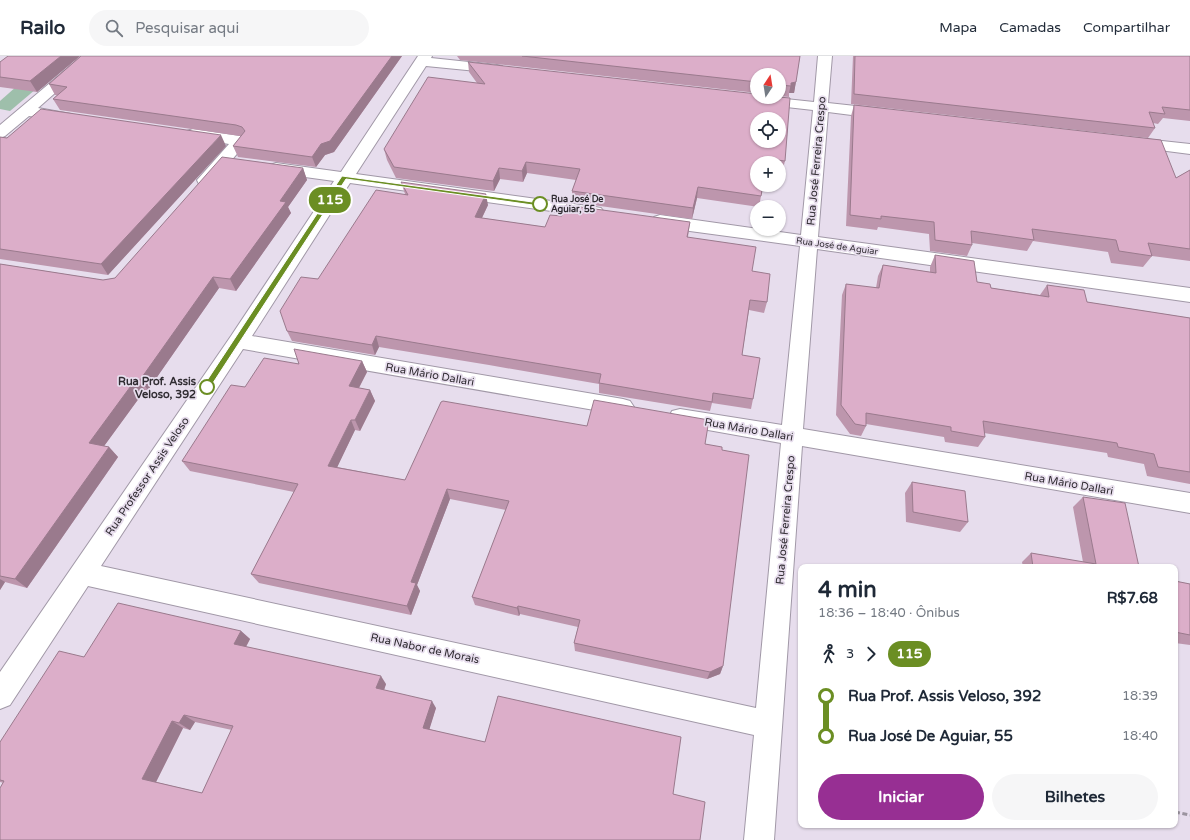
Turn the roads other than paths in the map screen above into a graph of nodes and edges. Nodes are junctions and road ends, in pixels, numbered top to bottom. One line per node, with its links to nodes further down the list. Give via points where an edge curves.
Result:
1 (90, 56): 7 (street)
2 (825, 56): 6 (street, Rua José Ferreira Crespo)
3 (423, 59): 4 (street); 15 (street, Rua Professor Assis Veloso)
4 (508, 71)
5 (743, 98): 6 (street)
6 (821, 108): 8 (street); 19 (street, Rua José Ferreira Crespo)
7 (26, 111): 9 (street); 11 (street)
8 (899, 116)
9 (81, 119)
10 (176, 132): 16 (street, via 240,141 230,162)
11 (0, 133)
12 (1119, 141): 13 (street)
13 (1190, 149)
14 (260, 166): 15 (street)
15 (344, 177): 17 (street); 21 (street, Rua Professor Assis Veloso)
16 (197, 190)
17 (611, 214)
18 (643, 219): 19 (street, Rua José de Aguiar)
19 (809, 242): 20 (street, Rua José de Aguiar); 22 (street, Rua José Ferreira Crespo)
20 (1190, 295)
21 (238, 341): 22 (street, Rua Mário Dallari); 24 (street, Rua Professor Assis Veloso)
22 (792, 436): 23 (street, Rua Mário Dallari); 26 (street, Rua José Ferreira Crespo)
23 (1190, 503)
24 (82, 573): 25 (street, Rua Professor Assis Veloso); 26 (street, Rua Nabor de Morais)
25 (0, 695)
26 (768, 724): 27 (street, Rua José Ferreira Crespo)
27 (759, 840)

